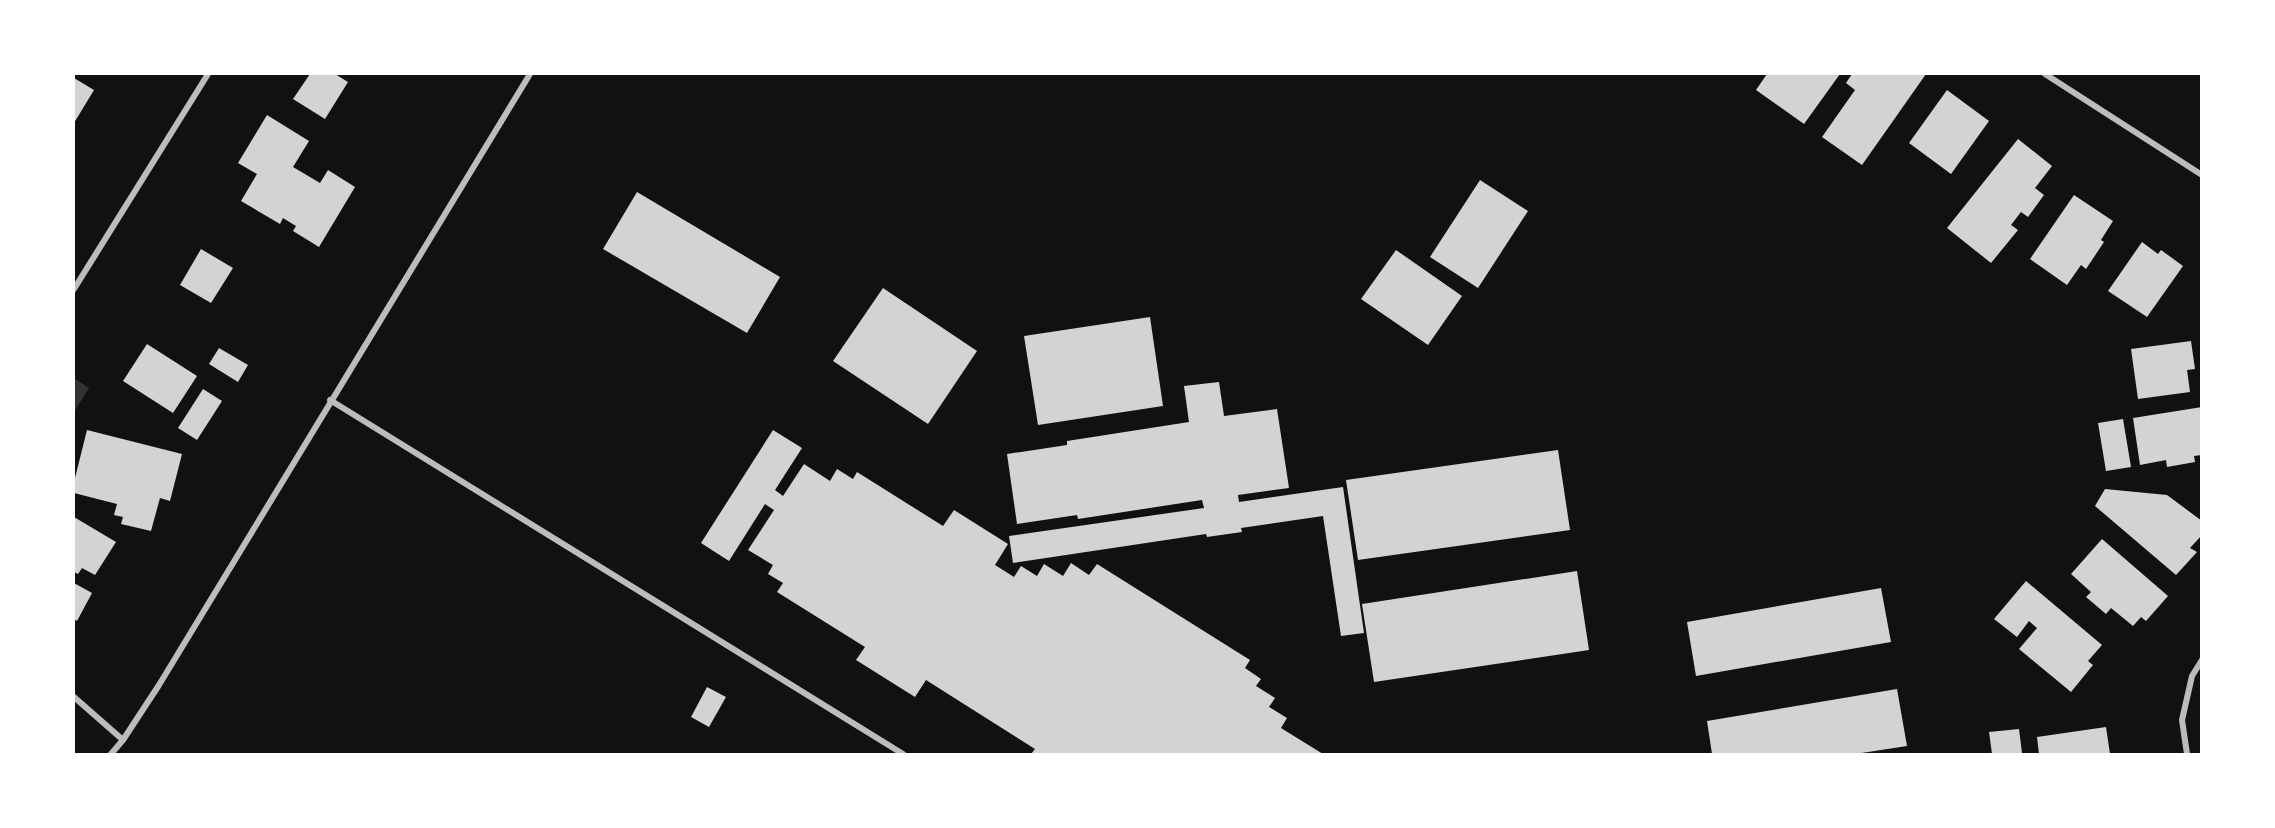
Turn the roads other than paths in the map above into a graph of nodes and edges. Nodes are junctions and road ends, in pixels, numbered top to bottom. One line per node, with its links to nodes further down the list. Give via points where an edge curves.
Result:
1 (208, 74): 5 (street)
2 (530, 74): 6 (street)
3 (2045, 74): 4 (street)
4 (2202, 175)
5 (74, 290)
6 (330, 400): 9 (street); 11 (street)
7 (2202, 660): 12 (street, via 2192,676 2182,720)
8 (74, 697): 9 (street)
9 (123, 740): 10 (street)
10 (111, 754)
11 (903, 754)
12 (2187, 754)

